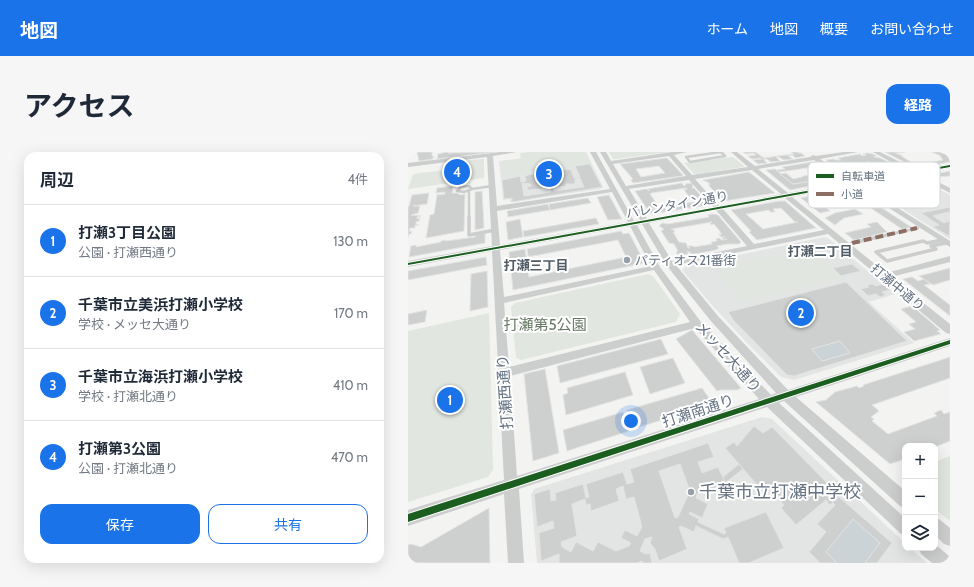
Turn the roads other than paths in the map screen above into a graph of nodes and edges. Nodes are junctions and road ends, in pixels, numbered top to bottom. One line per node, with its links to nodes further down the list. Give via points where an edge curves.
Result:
1 (514, 152): 12 (street)
2 (593, 152): 24 (street, メッセ大通り)
3 (603, 152): 16 (street, メッセ大通り)
4 (734, 152): 19 (street, 打瀬中通り)
5 (806, 152): 13 (street)
6 (855, 152): 13 (street)
7 (876, 152): 15 (street)
8 (947, 152): 9 (street)
9 (950, 153)
10 (670, 154): 11 (street); 16 (street); 21 (street)
11 (686, 154): 11 (lane, via 720,152 725,156 690,162)
12 (490, 155): 17 (street); 22 (street, 打瀬西通り)
13 (816, 158): 14 (street); 19 (street)
14 (822, 162)
15 (892, 162)
16 (609, 163): 24 (street, メッセ大通り)
17 (408, 165)
18 (950, 166): 20 (street, バレンタイン通り)
19 (754, 168): 21 (street); 27 (street, 打瀬中通り)
20 (940, 169)
21 (691, 178): 24 (street); 28 (street)
22 (492, 186): 30 (street, 打瀬西通り); 34 (lane, via 470,190 469,235)
23 (942, 187): 26 (street)
24 (619, 189): 30 (street); 31 (street, メッセ大通り); 32 (street, メッセ大通り)
25 (808, 191): 27 (street, バレンタイン通り)
26 (950, 191)
27 (787, 195): 28 (street, バレンタイン通り); 35 (street, 打瀬中通り)
28 (718, 208): 31 (street, バレンタイン通り); 40 (street)
29 (893, 208): 36 (street)
30 (494, 209): 34 (street, 打瀬西通り)
31 (643, 221): 32 (street, バレンタイン通り); 44 (street, メッセ大通り)
32 (632, 223): 41 (street, バレンタイン通り); 45 (street, メッセ大通り)
33 (917, 228): 37 (street)
34 (495, 230): 41 (street, 打瀬西通り)
35 (830, 231): 40 (street); 46 (street, 打瀬中通り)
36 (946, 242): 38 (lane); 39 (lane)
37 (852, 243)
38 (927, 243): 39 (lane); 39 (lane, via 923,241 876,252 888,261 936,249)
39 (931, 246)
40 (752, 247): 44 (street)
41 (495, 248): 43 (street, バレンタイン通り); 47 (street, 打瀬西通り)
42 (950, 259): 46 (street)
43 (408, 264)
44 (670, 264): 52 (street, メッセ大通り, via 714,318)
45 (656, 267): 47 (street); 48 (street, メッセ大通り)
46 (885, 276): 49 (street, 打瀬中通り)
47 (499, 301): 51 (street, 打瀬西通り)
48 (697, 324): 51 (street); 53 (street, メッセ大通り)
49 (950, 330)
50 (950, 342): 52 (street, 打瀬南通り)
51 (503, 373): 54 (street, 打瀬西通り)
52 (786, 396): 53 (street, 打瀬南通り); 55 (street, メッセ大通り)
53 (769, 401): 54 (street, 打瀬南通り); 57 (street, メッセ大通り)
54 (510, 484): 56 (street, 打瀬南通り); 61 (street, 打瀬西通り)
55 (902, 498)
56 (408, 518)
57 (902, 525)
58 (938, 528): 59 (street)
59 (950, 538)
60 (931, 551): 62 (street)
61 (516, 563)
62 (945, 563)

